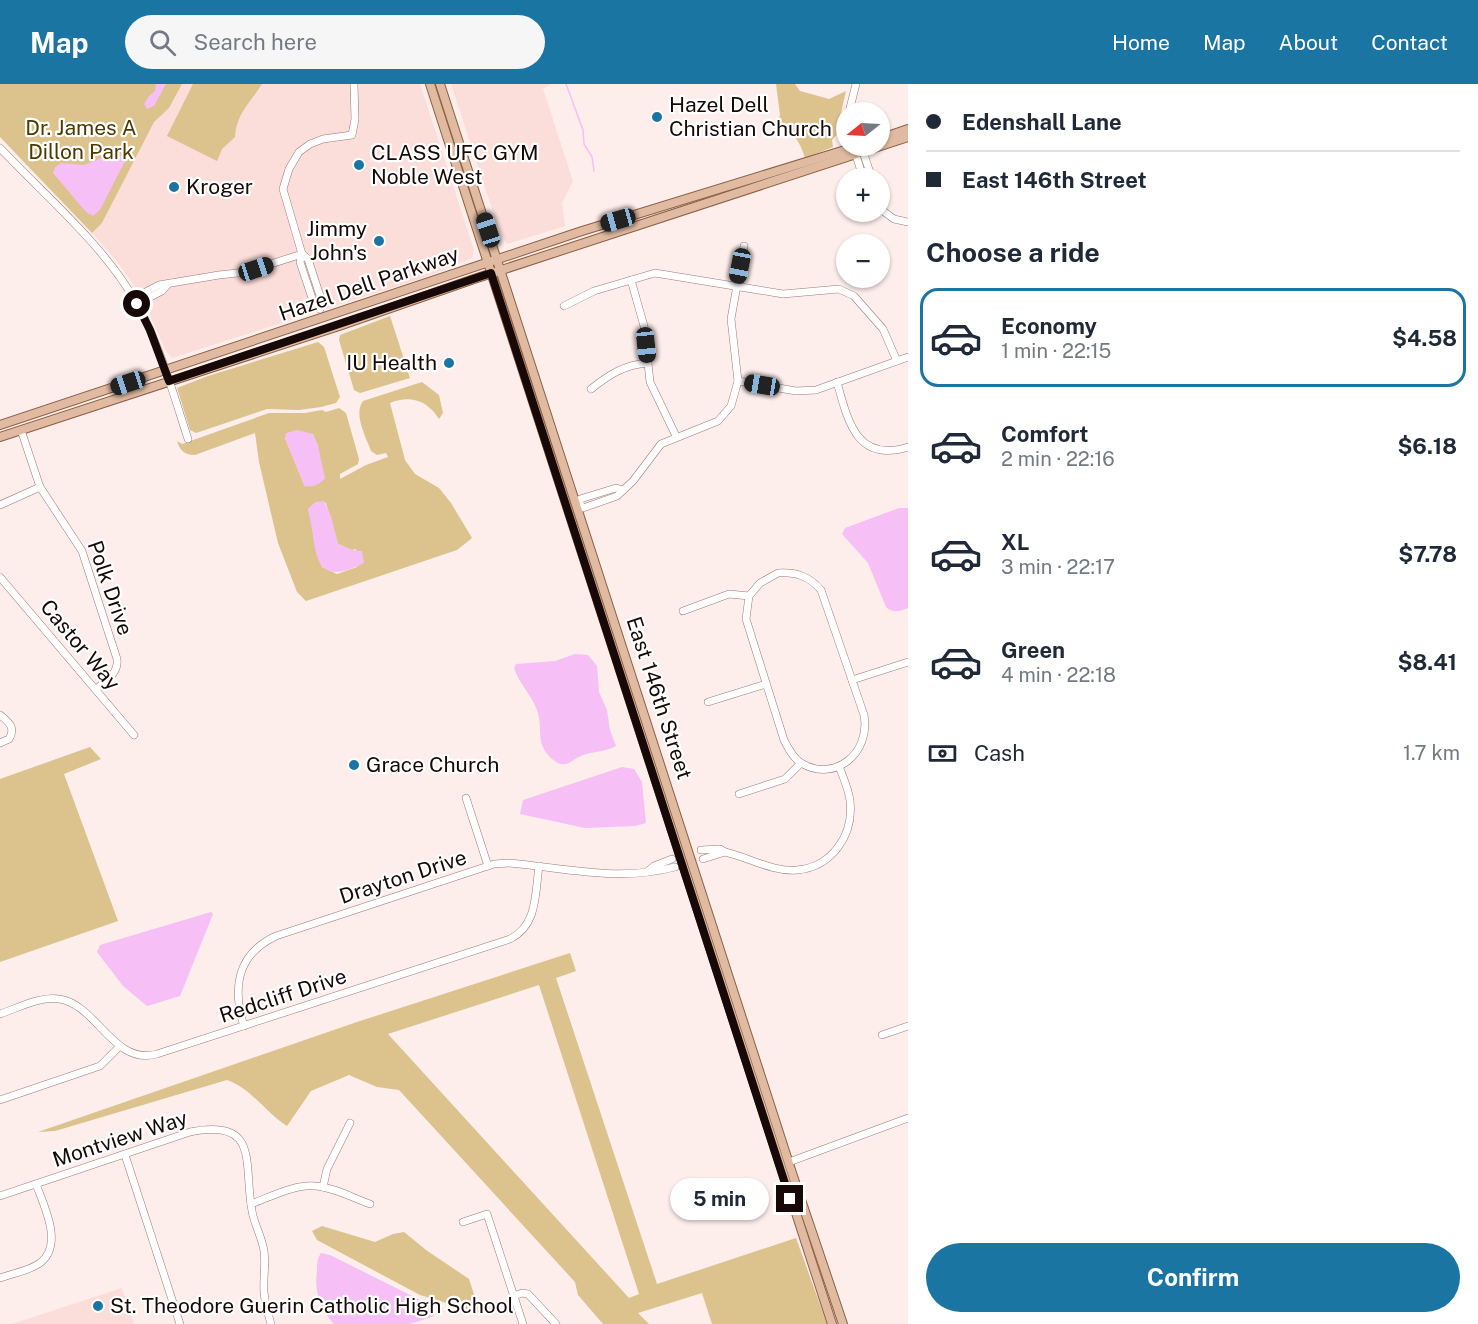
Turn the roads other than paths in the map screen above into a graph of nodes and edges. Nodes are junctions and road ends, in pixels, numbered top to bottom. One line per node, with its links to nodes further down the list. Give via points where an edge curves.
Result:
1 (355, 84): 16 (street, via 352,135 323,139 308,146 293,160 285,178 286,206)
2 (430, 84): 18 (main road, East 146th Street)
3 (440, 84): 17 (main road, East 146th Street)
4 (855, 84): 5 (street)
5 (851, 102)
6 (908, 129): 7 (main road)
7 (890, 135)
8 (908, 137): 9 (main road, Hazel Dell Parkway)
9 (890, 141)
10 (0, 148): 23 (street, via 111,264)
11 (836, 155): 17 (main road, Hazel Dell Parkway)
12 (836, 156): 19 (main road, Hazel Dell Parkway)
13 (890, 216): 14 (street)
14 (908, 222)
15 (744, 246): 22 (street)
16 (302, 254): 16 (street, via 300,262 314,304 320,309 322,302 308,260); 23 (street, via 246,272 159,285)
17 (498, 259): 18 (main road, Hazel Dell Parkway); 19 (main road, East 146th Street)
18 (487, 262): 20 (main road, East 146th Street); 28 (main road, Hazel Dell Parkway)
19 (501, 270): 20 (main road, Hazel Dell Parkway); 41 (main road, East 146th Street)
20 (491, 273): 29 (main road, Hazel Dell Parkway); 41 (main road, East 146th Street)
21 (631, 280): 22 (street, via 658,273); 24 (street, via 594,291); 27 (street, via 644,326)
22 (736, 286): 26 (street, via 783,294 847,291 883,329); 30 (street, via 731,319)
23 (135, 301): 28 (street)
24 (564, 306)
25 (908, 357): 26 (street)
26 (897, 361): 31 (street)
27 (648, 363): 32 (street, via 618,370); 36 (street, via 654,392)
28 (165, 371): 29 (street); 33 (main road, Hazel Dell Parkway)
29 (169, 381): 34 (main road, Hazel Dell Parkway); 37 (street)
30 (738, 381): 31 (street, via 804,391); 36 (street, via 731,406 723,417)
31 (837, 382): 38 (street, via 852,428 864,444 887,452)
32 (591, 389)
33 (0, 425)
34 (21, 430): 35 (main road, Hazel Dell Parkway); 39 (street, Polk Drive)
35 (0, 436)
36 (676, 436): 41 (street, via 661,444 623,490 616,488 580,499)
37 (188, 439)
38 (908, 447)
39 (40, 487): 40 (street); 48 (street, Polk Drive, via 82,550 117,659 115,671)
40 (0, 505)
41 (575, 506): 72 (main road, East 146th Street); 85 (main road, East 146th Street)
42 (0, 576): 48 (street, Castor Way)
43 (749, 596): 44 (street, via 729,594); 46 (street, via 775,574 801,575 816,584); 47 (street, via 746,619)
44 (683, 611)
45 (908, 662): 46 (street)
46 (852, 680): 54 (street, via 864,715 865,734 855,754)
47 (766, 684): 49 (street); 53 (street, via 784,740)
48 (96, 689): 51 (street, Castor Way)
49 (708, 702)
50 (0, 715): 52 (street, via 12,730 9,739)
51 (134, 735)
52 (0, 743)
53 (801, 763): 54 (street, via 818,768); 55 (street, via 785,779)
54 (839, 766): 58 (street, via 850,799 849,822 845,838 827,859 797,870 776,868)
55 (739, 794)
56 (466, 798): 61 (street)
57 (700, 850): 58 (street)
58 (725, 852): 59 (street)
59 (703, 859)
60 (674, 863): 62 (street, Drayton Drive, via 656,872 618,875)
61 (488, 866): 62 (street, Drayton Drive); 64 (street, Drayton Drive, via 269,939 250,956 240,976 237,1000)
62 (539, 866): 64 (street, Redcliff Drive, via 532,916 515,936)
63 (0, 1014): 67 (street, Redcliff Drive, via 44,1000 64,1000)
64 (244, 1026): 67 (street, Redcliff Drive, via 152,1056 133,1054)
65 (908, 1026): 66 (street)
66 (882, 1035)
67 (120, 1046): 68 (street, via 100,1066)
68 (0, 1100)
69 (908, 1118): 72 (street)
70 (350, 1124): 74 (street, via 327,1169)
71 (125, 1155): 73 (street, Montview Way); 76 (street, Montview Way, via 190,1132 224,1130 238,1139 247,1154); 81 (street)
72 (789, 1162): 86 (main road, East 146th Street)
73 (36, 1184): 75 (street, Montview Way); 79 (street, via 52,1237 48,1254 31,1268)
74 (323, 1187): 76 (street, via 307,1186); 77 (street)
75 (0, 1196)
76 (251, 1204): 82 (street, Montview Way, via 264,1248 264,1292)
77 (370, 1204)
78 (463, 1222): 80 (street, via 487,1214)
79 (0, 1278)
80 (514, 1296): 83 (street); 84 (street, via 528,1294)
81 (180, 1324)
82 (271, 1324)
83 (523, 1324)
84 (556, 1324)
85 (832, 1324)
86 (843, 1324)

